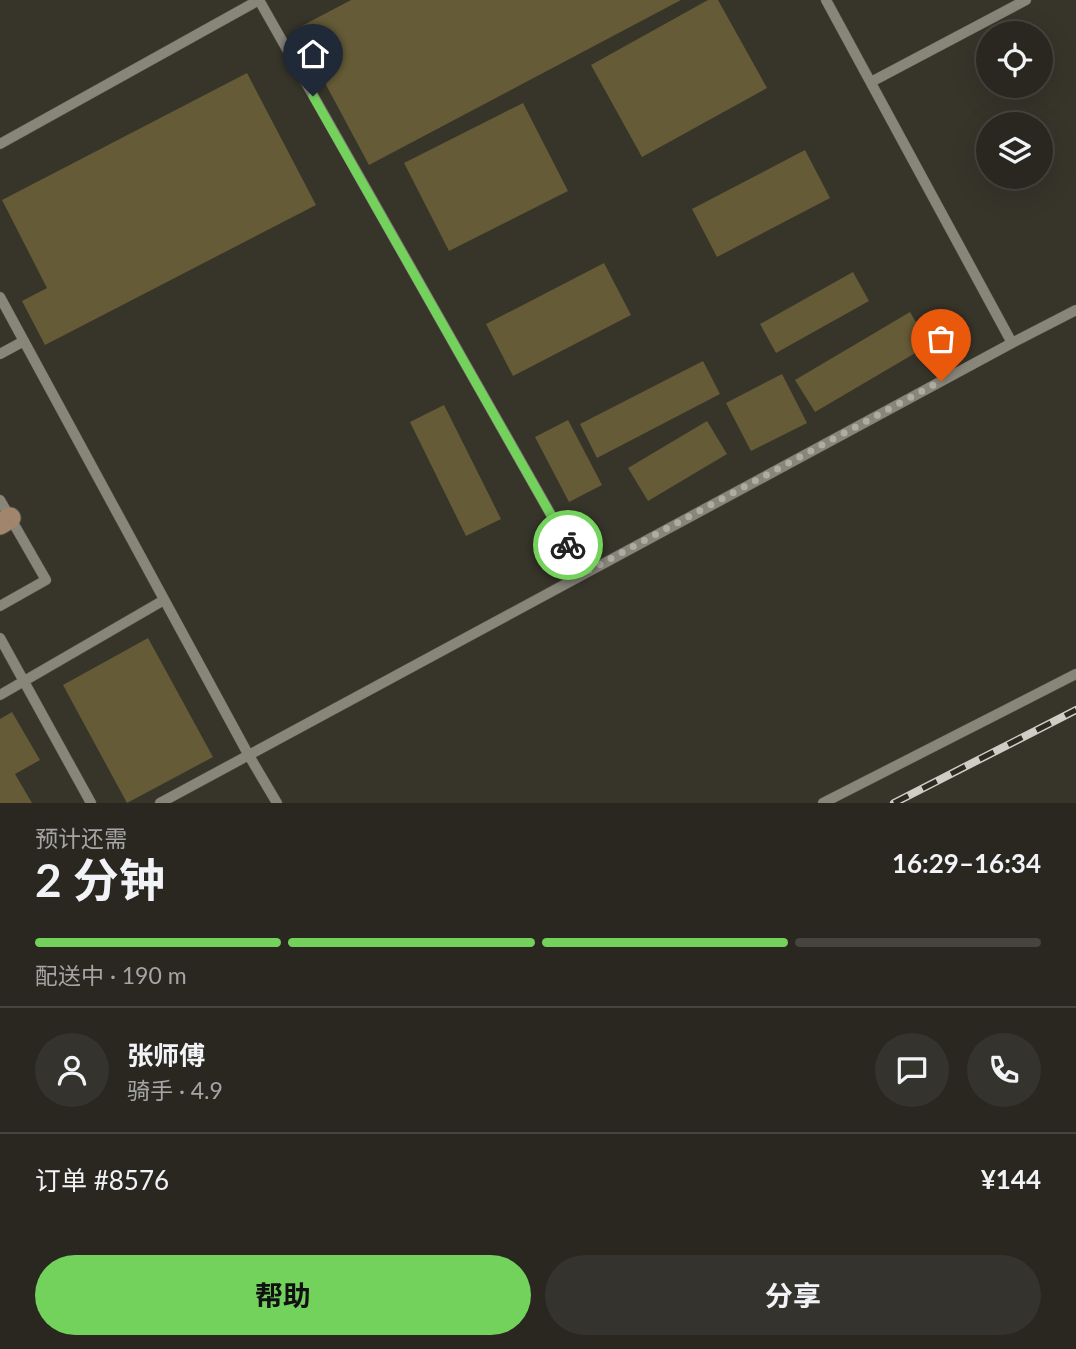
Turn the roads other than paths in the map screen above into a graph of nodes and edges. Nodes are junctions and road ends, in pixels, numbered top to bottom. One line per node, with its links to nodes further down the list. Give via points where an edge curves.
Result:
1 (259, 0): 5 (lane); 12 (lane)
2 (826, 0): 4 (lane)
3 (1026, 0): 4 (lane)
4 (871, 82): 9 (lane)
5 (0, 144)
6 (0, 297): 8 (lane)
7 (1076, 310): 9 (lane)
8 (24, 341): 10 (lane); 13 (lane)
9 (1012, 343): 12 (lane)
10 (0, 354)
11 (3, 514): 14 (lane, via 46,580)
12 (584, 573): 19 (lane)
13 (164, 600): 17 (lane); 19 (lane)
14 (0, 606)
15 (0, 638): 17 (lane)
16 (1076, 674): 23 (lane)
17 (24, 681): 18 (lane); 20 (lane)
18 (0, 695)
19 (247, 754): 21 (lane); 22 (lane)
20 (91, 803)
21 (160, 803)
22 (277, 803)
23 (823, 803)

